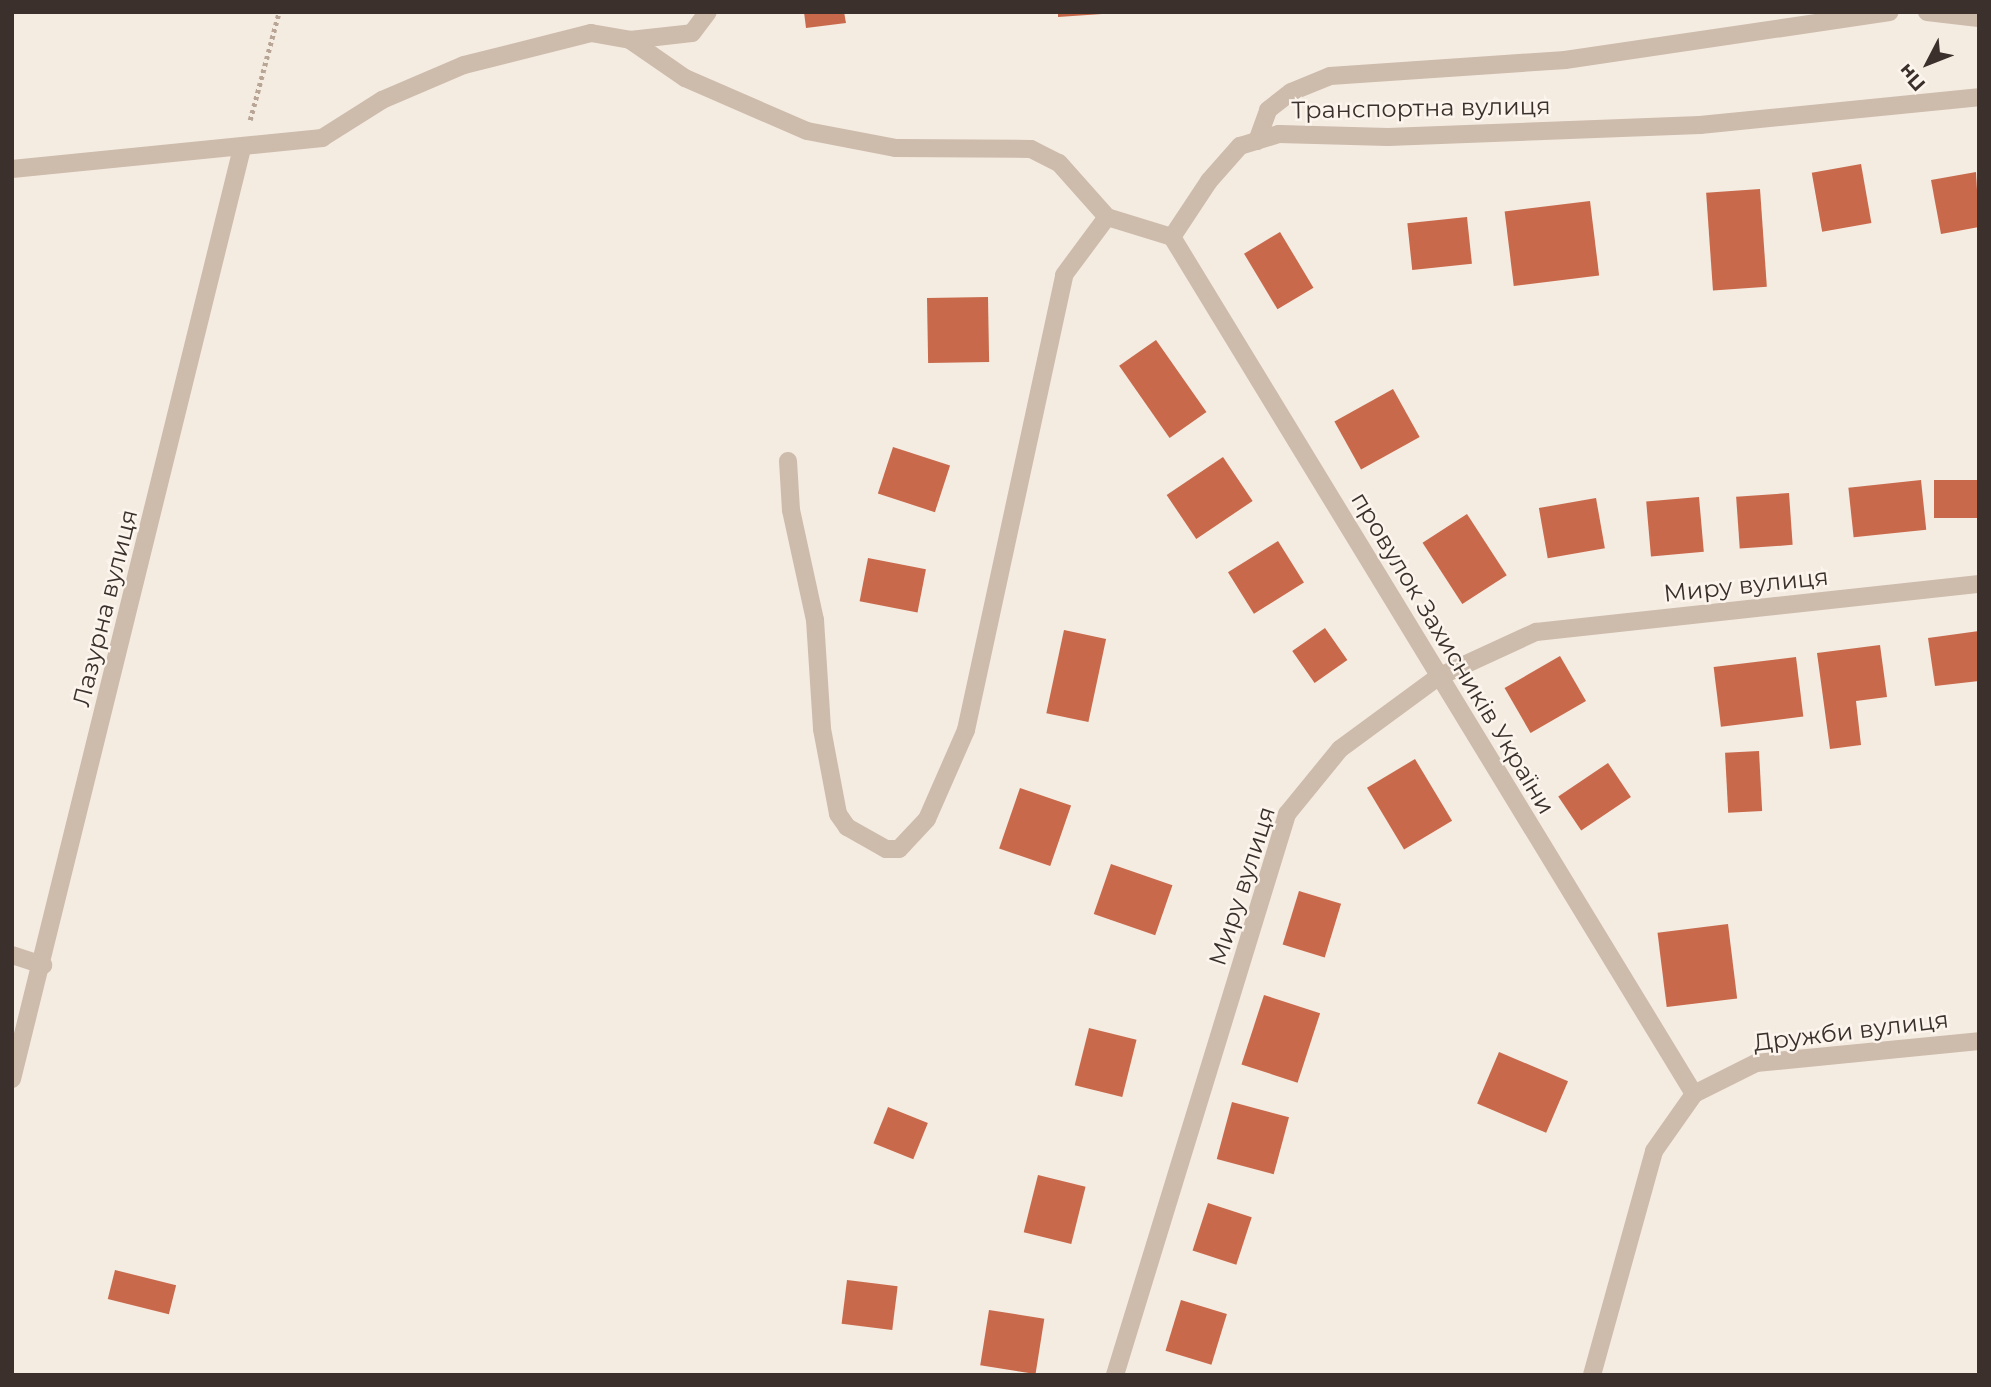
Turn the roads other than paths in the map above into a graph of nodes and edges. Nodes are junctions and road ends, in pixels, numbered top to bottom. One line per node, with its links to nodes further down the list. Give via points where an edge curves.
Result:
1 (708, 12): 5 (street, via 692,33)
2 (1889, 12): 7 (street, via 1565,60 1330,76 1291,92 1268,110)
3 (1927, 12): 4 (street)
4 (1979, 18)
5 (630, 40): 8 (street, via 590,33 464,65 382,100 322,138); 10 (street, via 685,78 807,131 896,148 1031,149 1059,163)
6 (1979, 96): 7 (street, Транспортна вулиця, via 1700,125 1388,137 1279,134)
7 (1257, 141): 11 (street, Транспортна вулиця, via 1240,146 1232,155)
8 (242, 148): 9 (street); 16 (street, Лазурна вулиця)
9 (12, 169)
10 (1107, 217): 11 (street); 12 (street, via 1064,275 966,730 928,819 900,849 886,849 847,827 838,814 822,729 815,620 791,510)
11 (1172, 237): 14 (street, провулок Захисників України)
12 (788, 461)
13 (1979, 584): 14 (street, Миру вулиця, via 1536,632)
14 (1438, 677): 19 (street, провулок Захисників України); 20 (street, Миру вулиця, via 1340,749 1287,814)
15 (12, 955): 16 (street)
16 (43, 965): 18 (street, Лазурна вулиця)
17 (1979, 1041): 19 (street, Дружби вулиця, via 1756,1063)
18 (12, 1079)
19 (1694, 1094): 21 (street, via 1654,1151)
20 (1115, 1375)
21 (1592, 1375)

